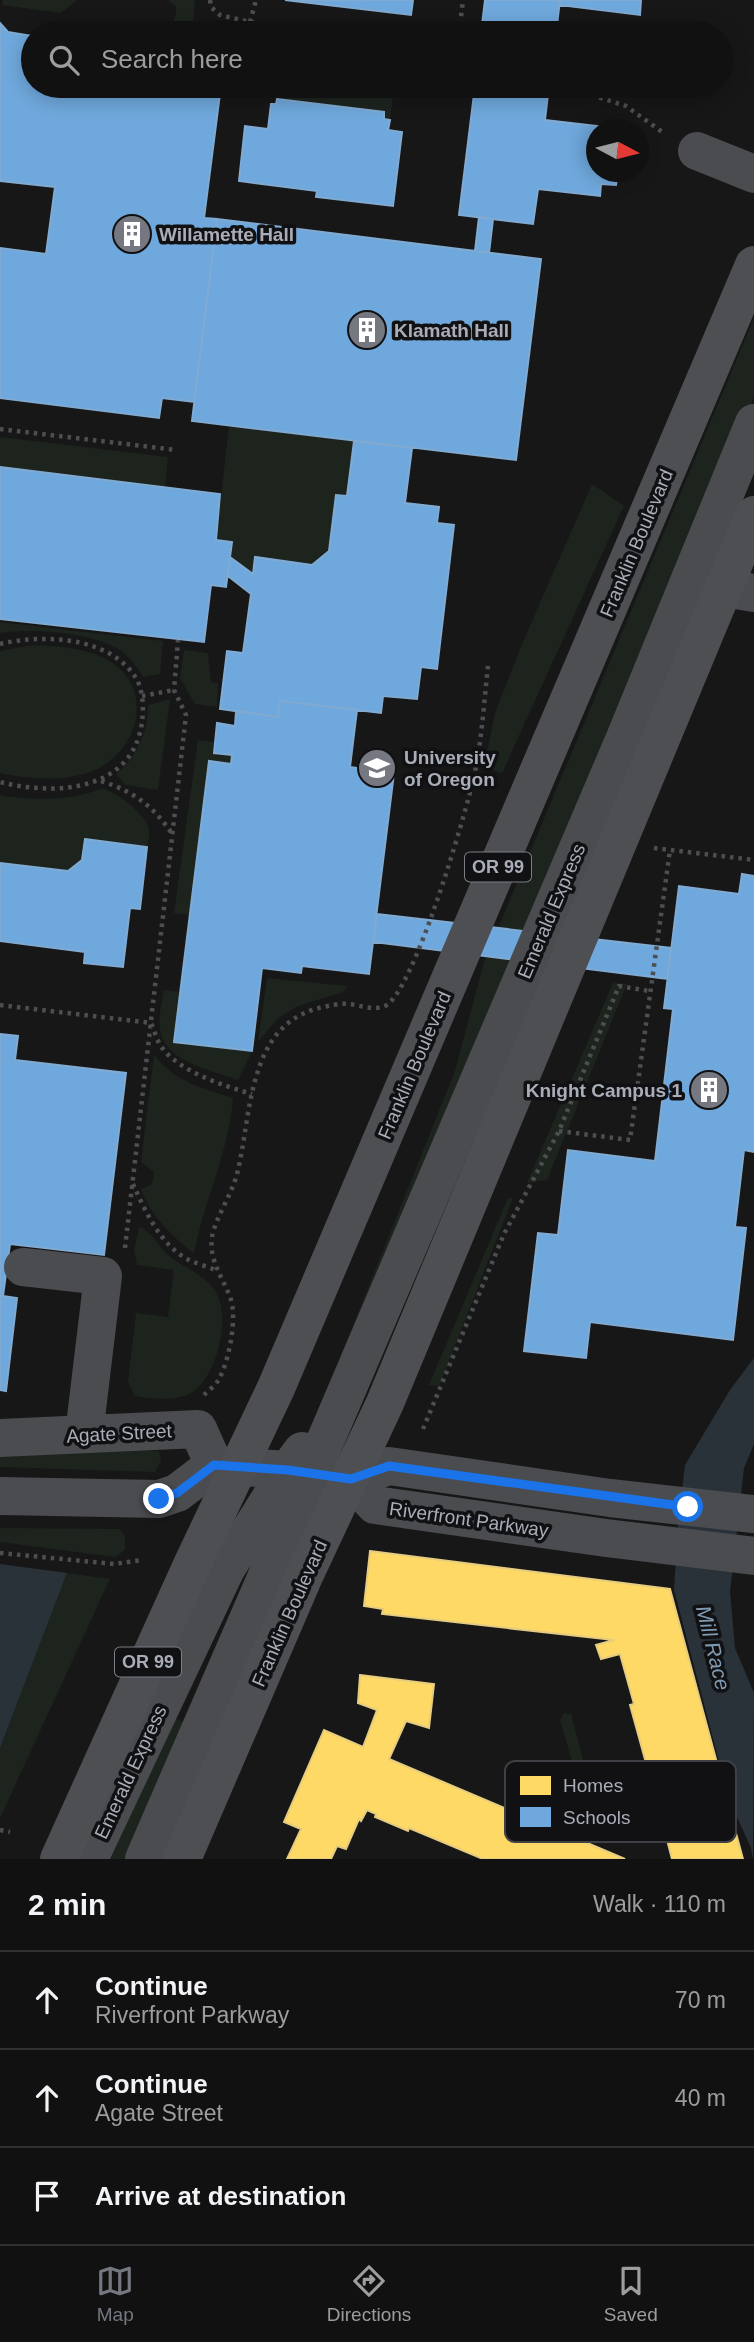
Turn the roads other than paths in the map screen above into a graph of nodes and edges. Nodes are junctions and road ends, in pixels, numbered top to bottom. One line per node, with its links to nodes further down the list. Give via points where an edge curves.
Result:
1 (697, 150): 2 (street)
2 (754, 174)
3 (754, 265): 10 (main road, Franklin Boulevard / OR 99, via 287,1362)
4 (754, 423): 11 (street, Emerald Express, via 344,1397)
5 (754, 515): 6 (main road, Franklin Boulevard)
6 (739, 591): 12 (main road, Franklin Boulevard)
7 (23, 1267): 8 (street, via 103,1276)
8 (84, 1434): 9 (street, Agate Street); 10 (street, Agate Street, via 198,1429)
9 (0, 1438)
10 (227, 1466): 11 (street); 13 (street, via 159,1499); 16 (main road, Franklin Boulevard / OR 99, via 192,1565)
11 (300, 1471): 12 (street); 17 (street, Emerald Express, via 226,1569); 18 (street, Emerald Express)
12 (351, 1479): 14 (street, via 389,1466); 15 (street, Riverfront Parkway, via 375,1505); 19 (main road, Franklin Boulevard, via 304,1576)
13 (0, 1496)
14 (752, 1514)
15 (750, 1556)
16 (59, 1859)
17 (89, 1859)
18 (144, 1859)
19 (183, 1859)

